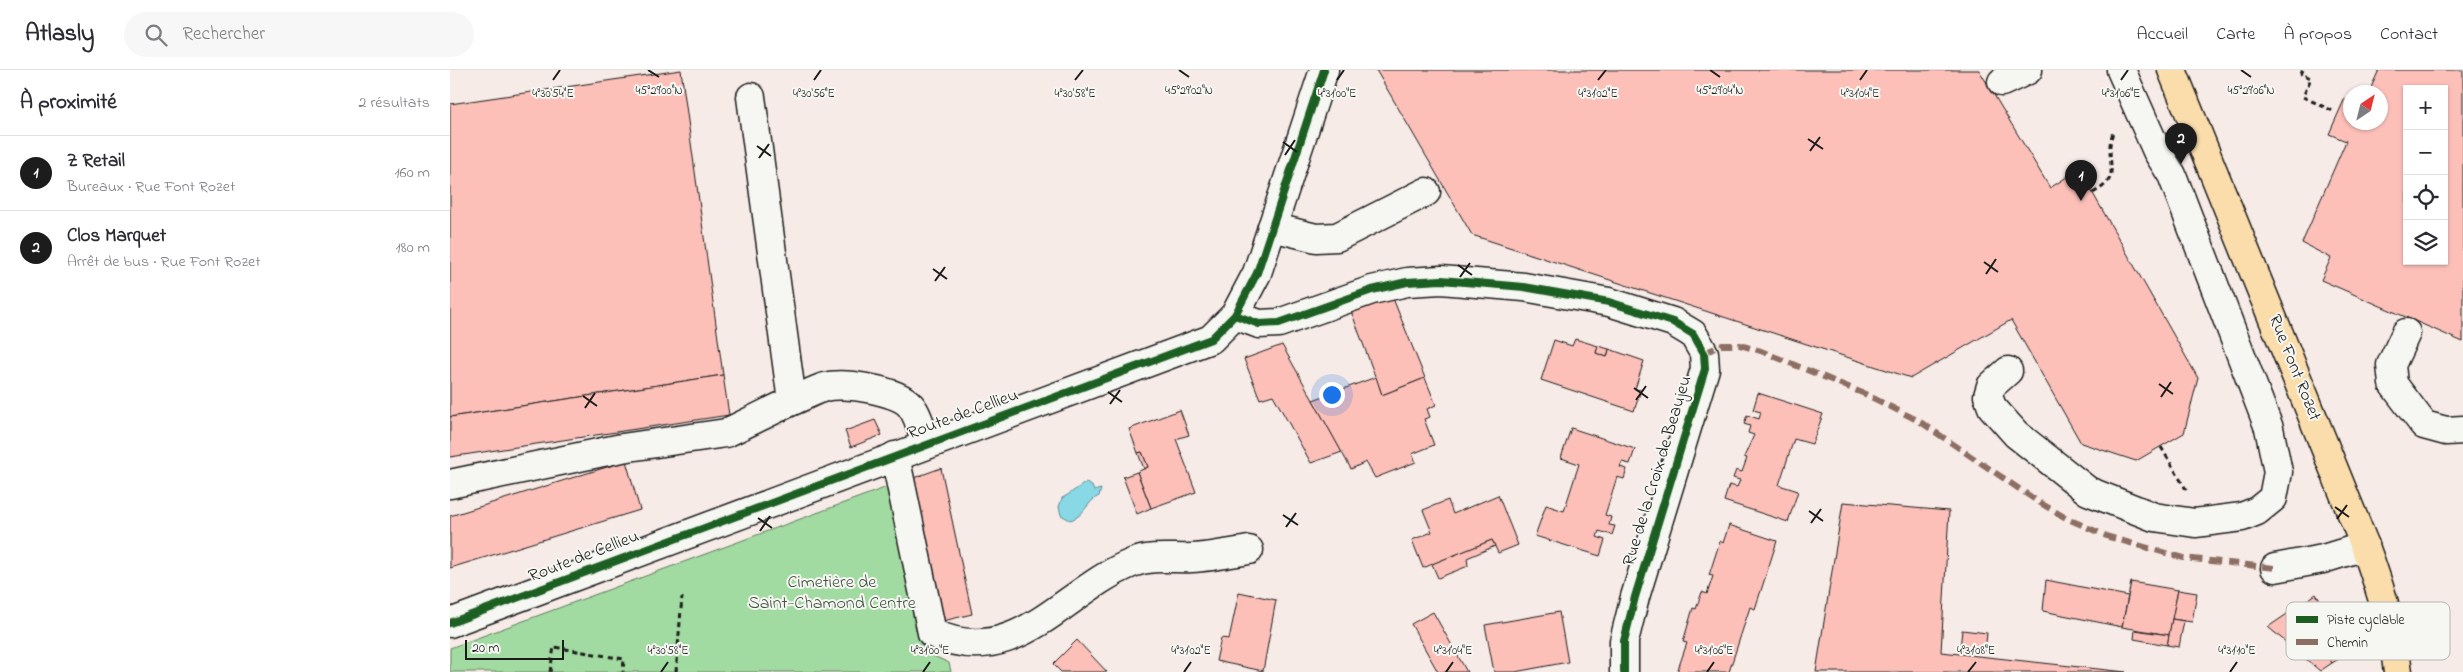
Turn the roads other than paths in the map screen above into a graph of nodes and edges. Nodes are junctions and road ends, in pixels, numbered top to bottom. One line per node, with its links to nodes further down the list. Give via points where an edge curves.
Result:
1 (1324, 70): 8 (street, Route de Cellieu)
2 (2028, 70): 5 (street)
3 (2121, 70): 11 (street, via 2157,151 2172,175 2269,428 2278,472 2273,498 2257,511 2242,517 2206,523 2154,517 2088,491 2016,434 1992,407 1988,396 1991,386)
4 (2172, 70): 17 (main road, Rue Font Rozet)
5 (2002, 82)
6 (751, 97): 12 (street)
7 (1426, 192): 8 (street, via 1337,237 1316,238)
8 (1272, 227): 9 (street, Route de Cellieu, via 1256,273)
9 (1234, 315): 14 (street, Route de Cellieu, via 1211,339); 24 (street, Rue de la Croix de Beaujeu, via 1259,324 1279,323 1372,290 1407,282 1441,280 1524,287 1609,302 1672,322 1693,334 1704,353 1706,369 1635,597 1624,642)
10 (2406, 334): 13 (street, via 2391,365 2393,384 2424,425 2446,432)
11 (2008, 371)
12 (792, 401): 14 (street, via 825,387 848,385 898,396 910,404 916,414); 16 (street, via 726,433 622,448)
13 (2463, 430)
14 (926, 444): 15 (street, Route de Cellieu)
15 (895, 456): 21 (street, Route de Cellieu); 23 (street, Route de Cellieu, via 932,633 946,650)
16 (450, 484)
17 (2366, 546): 19 (street); 20 (main road, Rue Font Rozet)
18 (1249, 550): 22 (street, via 1193,558 1159,557 1133,563 1113,574)
19 (2275, 568)
20 (2384, 602)
21 (450, 623)
22 (1029, 654)
23 (980, 667)
24 (1624, 672)

